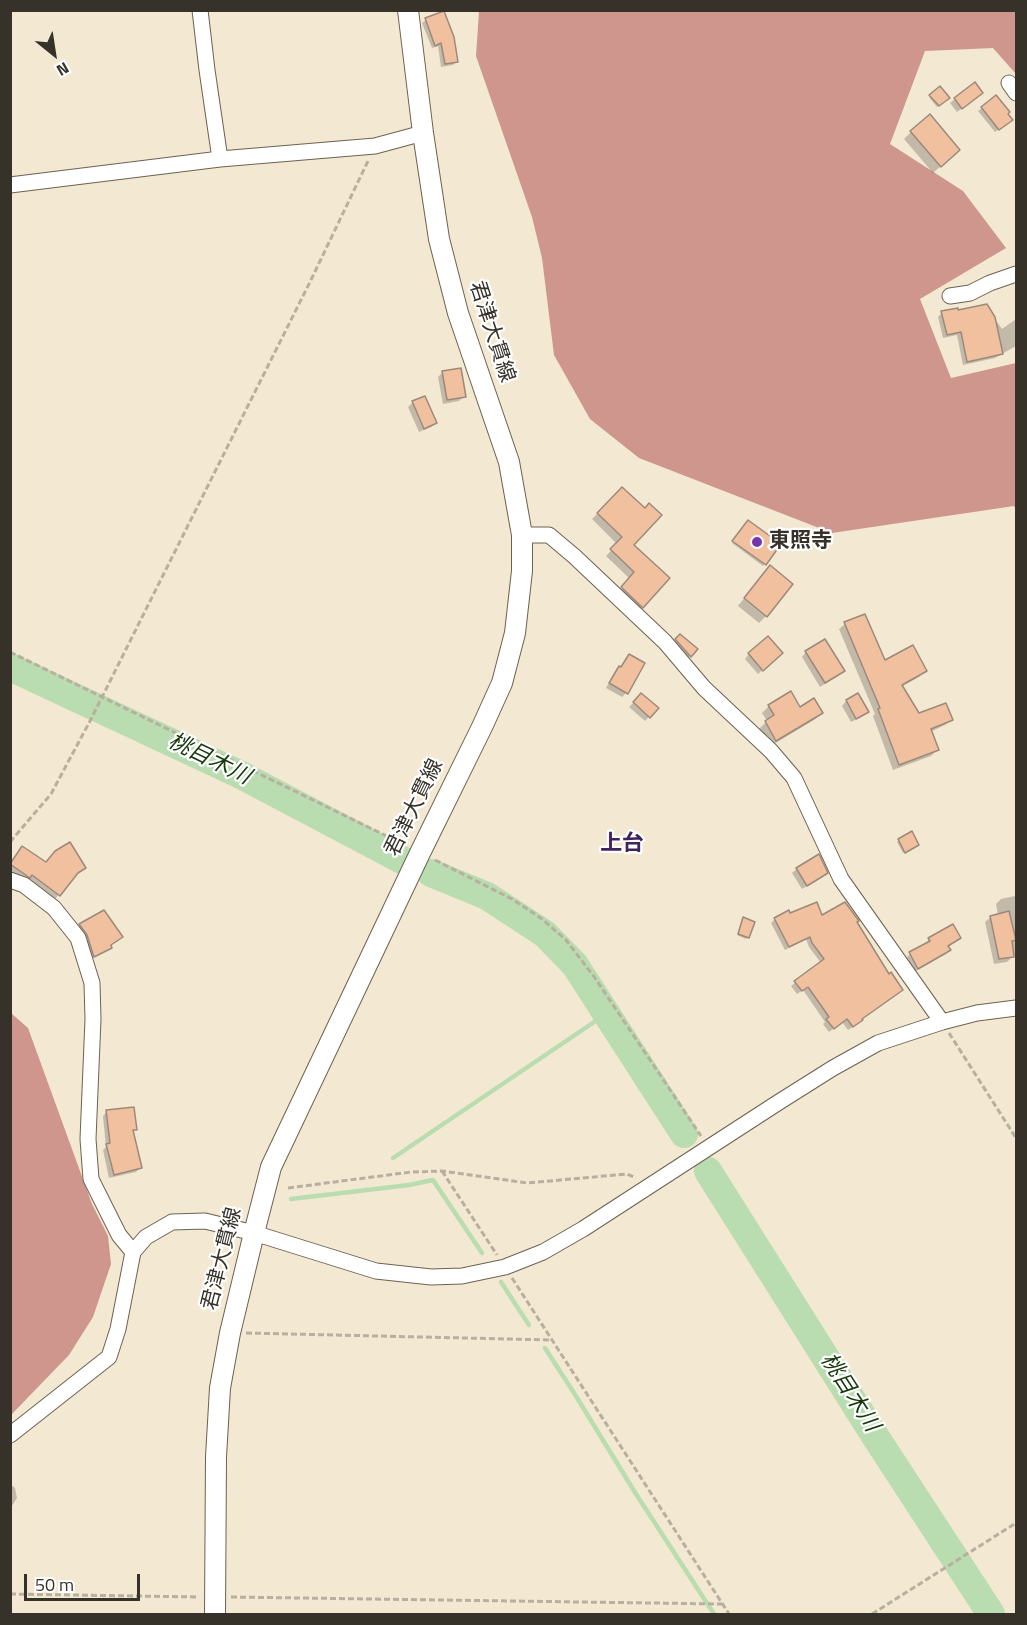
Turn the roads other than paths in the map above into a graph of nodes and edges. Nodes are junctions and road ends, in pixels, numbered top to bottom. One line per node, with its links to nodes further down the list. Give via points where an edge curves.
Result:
1 (200, 10): 4 (street)
2 (408, 10): 3 (main road, 君津大貫線)
3 (423, 133): 4 (street, via 375,146); 8 (main road, 君津大貫線, via 439,239 458,313 508,462)
4 (220, 159): 5 (street)
5 (10, 185)
6 (1017, 274): 7 (street, via 970,293)
7 (950, 296)
8 (522, 535): 11 (street, via 549,535 566,549 665,642 704,688 794,778 841,879); 12 (main road, 君津大貫線, via 515,633 502,683 271,1167)
9 (10, 880): 13 (street, via 24,885 54,908 78,938 92,983 88,1138 91,1179 119,1235)
10 (1017, 1008): 11 (street)
11 (942, 1022): 12 (street, via 878,1043 797,1090 583,1229 543,1252 505,1267 462,1276 431,1277 376,1271)
12 (254, 1233): 13 (street, via 205,1221 172,1222 146,1237); 15 (main road, 君津大貫線, via 220,1388)
13 (133, 1252): 14 (street, via 109,1357)
14 (10, 1435)
15 (216, 1606)

